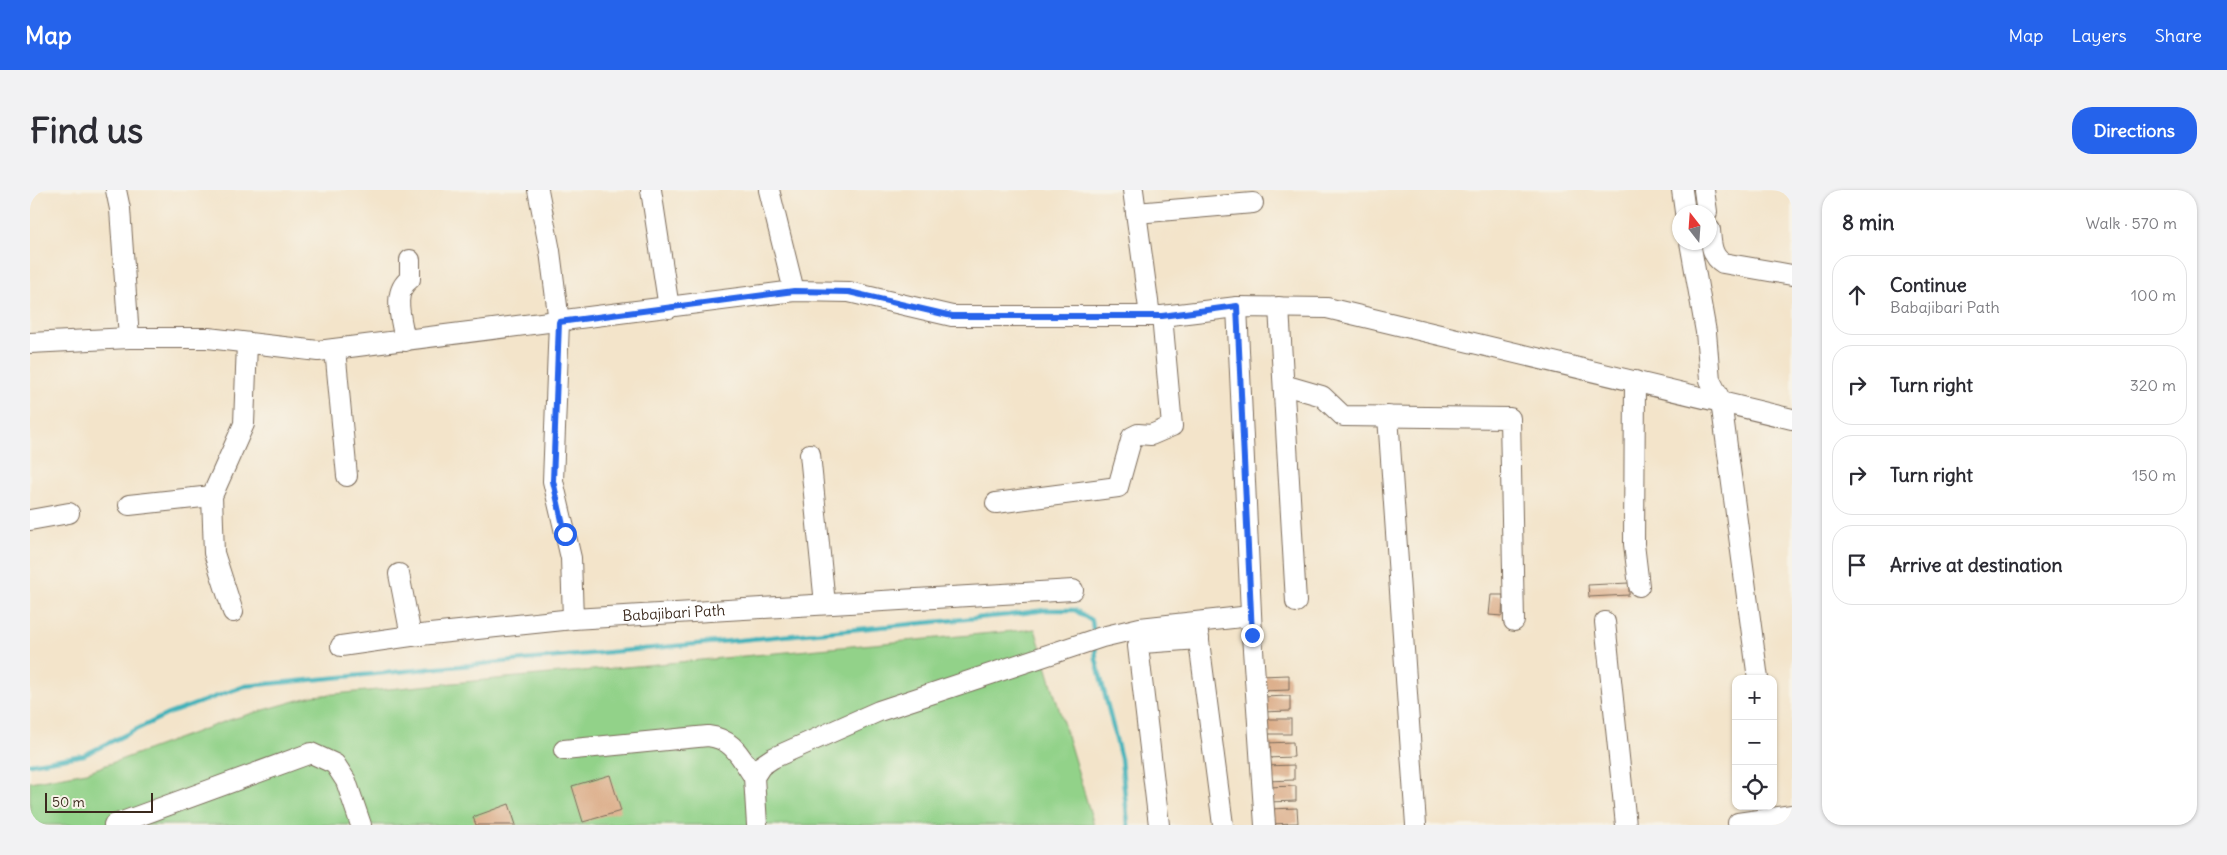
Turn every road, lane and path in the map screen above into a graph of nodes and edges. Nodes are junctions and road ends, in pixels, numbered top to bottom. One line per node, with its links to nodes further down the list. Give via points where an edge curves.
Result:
1 (116, 190): 22 (street)
2 (538, 190): 21 (street)
3 (651, 190): 19 (street)
4 (769, 190): 16 (street)
5 (1133, 190): 11 (street)
6 (1682, 190): 9 (street)
7 (1704, 190): 10 (street)
8 (1253, 203): 11 (street)
9 (1684, 205)
10 (1706, 205)
11 (1136, 213): 20 (street)
12 (1691, 250): 29 (street, via 1706,332 1710,380)
13 (1713, 250): 15 (street, via 1716,260 1723,263)
14 (410, 260): 23 (street, via 410,279 402,284 398,296)
15 (1792, 275)
16 (794, 291): 19 (street); 20 (street, via 849,292 952,316)
17 (1237, 306): 18 (street); 20 (street); 45 (street)
18 (1279, 307): 27 (street, via 1327,308); 28 (street)
19 (669, 308): 21 (street)
20 (1156, 316): 35 (street, via 1172,426 1152,435 1132,437 1118,486)
21 (559, 322): 23 (street); 46 (street, via 553,481 571,558)
22 (129, 338): 24 (street); 25 (street, via 208,338)
23 (405, 341): 26 (street)
24 (30, 343)
25 (247, 343): 26 (street, via 318,351); 34 (street, via 244,424)
26 (335, 349): 33 (street)
27 (1634, 381): 29 (street); 40 (street, via 1634,544)
28 (1284, 385): 30 (street, via 1322,396 1343,416); 42 (street)
29 (1721, 401): 31 (street); 52 (street)
30 (1388, 416): 47 (street, via 1510,418); 63 (street)
31 (1792, 420)
32 (810, 454): 43 (street)
33 (347, 476)
34 (212, 496): 36 (street); 44 (street, via 214,553)
35 (996, 503)
36 (129, 505)
37 (69, 513): 38 (street)
38 (30, 520)
39 (399, 574): 50 (street)
40 (1638, 586)
41 (1073, 590): 43 (street, Babajibari Path)
42 (1296, 602)
43 (825, 604): 46 (street, Babajibari Path)
44 (233, 612)
45 (1251, 616): 49 (street); 62 (street)
46 (573, 619): 50 (street, Babajibari Path)
47 (1514, 621)
48 (1605, 622): 64 (street)
49 (1198, 630): 54 (street, via 1140,628 1093,640 879,711 773,758); 60 (street, via 1138,646); 61 (street)
50 (411, 636): 51 (street, Babajibari Path)
51 (341, 646)
52 (1757, 675)
53 (564, 750): 54 (street, via 714,737 731,744)
54 (754, 776): 59 (street)
55 (1792, 815): 56 (street)
56 (1740, 818)
57 (114, 825): 58 (street, via 311,753 335,764 346,781)
58 (361, 825)
59 (758, 825)
60 (1160, 825)
61 (1222, 825)
62 (1265, 825)
63 (1416, 825)
64 (1626, 825)

